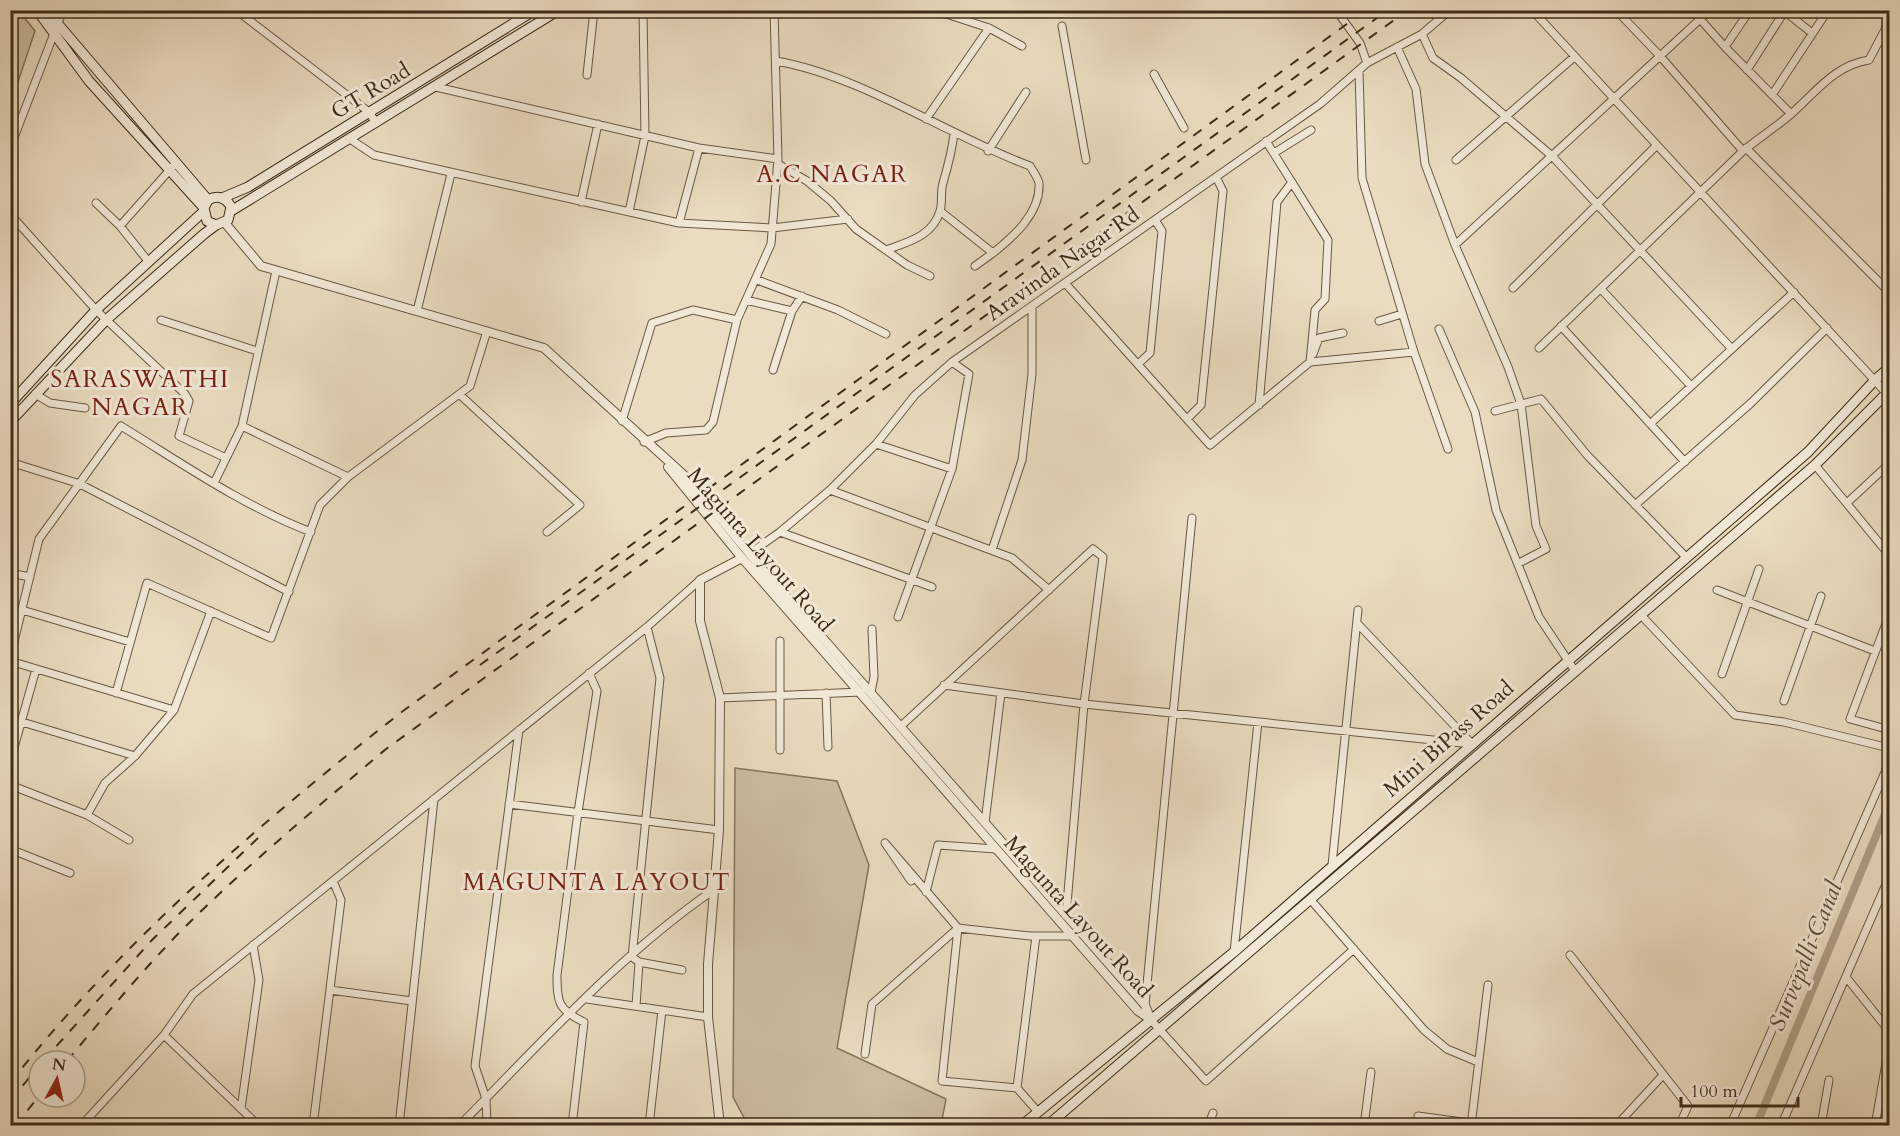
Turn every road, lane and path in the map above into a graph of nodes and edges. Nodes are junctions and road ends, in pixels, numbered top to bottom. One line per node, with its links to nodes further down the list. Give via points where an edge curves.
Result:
1 (37, 10): 24 (main road)
2 (46, 10): 24 (main road)
3 (63, 10): 24 (street)
4 (236, 10): 42 (street)
5 (535, 10): 42 (main road, GT Road)
6 (560, 10): 38 (main road)
7 (594, 10): 37 (street)
8 (644, 10): 51 (street)
9 (774, 10): 32 (street)
10 (934, 10): 23 (street)
11 (1336, 10): 33 (street, via 1360,43)
12 (1450, 10): 26 (street, Aravinda Nagar Rd)
13 (1532, 10): 31 (street)
14 (1616, 10): 30 (street)
15 (1692, 10): 20 (street)
16 (1710, 10): 20 (street)
17 (1750, 10): 29 (street)
18 (1828, 10): 25 (street)
19 (1783, 11): 25 (street); 35 (street)
20 (1699, 19): 29 (street); 30 (street)
21 (1890, 20): 43 (street, via 1869,60 1852,62 1833,75)
22 (1062, 26): 61 (street)
23 (988, 28): 27 (street); 45 (street)
24 (55, 30): 55 (street); 64 (main road)
25 (1812, 33): 40 (street)
26 (1422, 34): 28 (street, Aravinda Nagar Rd); 44 (street, via 1433,58)
27 (1022, 46)
28 (1397, 47): 33 (street, Aravinda Nagar Rd); 84 (street, via 1416,89 1425,164)
29 (1725, 47): 35 (street)
30 (1660, 56): 41 (street); 57 (street)
31 (1573, 58): 41 (street); 44 (street)
32 (776, 61): 45 (street, via 811,67); 63 (street)
33 (1367, 63): 34 (street, Aravinda Nagar Rd)
34 (1359, 70): 53 (street, Aravinda Nagar Rd, via 1320,104); 104 (street, via 1362,178)
35 (1747, 70): 40 (street)
36 (1154, 74): 48 (street)
37 (587, 75)
38 (436, 87): 46 (main road); 47 (street)
39 (1026, 92): 58 (street)
40 (1772, 95): 43 (street)
41 (1615, 99): 54 (street); 60 (street)
42 (369, 112): 46 (street); 69 (main road, GT Road, via 248,188)
43 (1791, 114): 57 (street)
44 (1506, 117): 60 (street); 62 (street)
45 (927, 119): 50 (street)
46 (376, 123): 52 (main road)
47 (598, 124): 51 (street); 70 (street)
48 (1184, 128)
49 (1311, 130): 59 (street)
50 (954, 133): 58 (street); 75 (street)
51 (645, 136): 56 (street); 76 (street)
52 (350, 139): 65 (street, via 374,155); 74 (main road)
53 (1266, 141): 59 (street); 66 (street, Aravinda Nagar Rd)
54 (1657, 145): 68 (street); 72 (street)
55 (10, 148)
56 (699, 148): 63 (street); 80 (street)
57 (1745, 149): 68 (street); 97 (street)
58 (988, 151): 87 (street, via 1030,166 1039,182 1035,207 1024,224)
59 (1274, 153): 67 (street)
60 (1552, 156): 72 (street); 84 (street)
61 (1086, 160)
62 (1456, 160)
63 (778, 161): 78 (street, via 807,181); 83 (street)
64 (172, 167): 73 (main road); 82 (street)
65 (451, 174): 70 (street); 102 (street)
66 (1216, 177): 79 (street, Aravinda Nagar Rd); 134 (street, via 1223,191 1201,405)
67 (1292, 182): 120 (street, via 1328,240 1325,298 1315,310); 131 (street, via 1277,202)
68 (1701, 193): 86 (street); 96 (street)
69 (222, 198): 73 (main road); 74 (main road)
70 (581, 202): 76 (street)
71 (96, 203): 82 (street)
72 (1598, 206): 86 (street); 94 (street)
73 (205, 207): 81 (main road, via 207,221); 88 (main road)
74 (231, 211): 81 (main road)
75 (940, 211): 85 (street, via 924,236); 87 (street)
76 (629, 212): 80 (street)
77 (10, 214): 101 (street)
78 (848, 219): 83 (street); 85 (street)
79 (1155, 220): 93 (street, Aravinda Nagar Rd); 121 (street, via 1162,231 1150,353)
80 (679, 223): 83 (street)
81 (220, 224): 90 (street, Magunta Layout Road, via 261,266); 105 (main road)
82 (120, 226): 88 (street)
83 (772, 228): 92 (street, via 771,244)
84 (1455, 245): 130 (street)
85 (886, 250): 91 (street)
86 (1641, 251): 95 (street); 116 (street)
87 (993, 253): 89 (street)
88 (148, 261): 101 (main road)
89 (975, 266)
90 (276, 271): 102 (street, Magunta Layout Road); 117 (street)
91 (930, 276)
92 (757, 280): 98 (street); 99 (street)
93 (1065, 283): 100 (street, Aravinda Nagar Rd); 121 (street)
94 (1513, 288)
95 (1601, 289): 109 (street); 125 (street)
96 (1794, 292): 110 (street); 116 (street)
97 (1890, 293)
98 (802, 296): 103 (street); 114 (street)
99 (746, 300): 103 (street); 107 (street)
100 (1032, 306): 119 (street, Aravinda Nagar Rd); 159 (street, via 1032,374 1022,460)
101 (96, 310): 105 (street); 129 (main road)
102 (417, 311): 112 (street, Magunta Layout Road)
103 (792, 311): 123 (street)
104 (1402, 314): 108 (street); 118 (street)
105 (106, 320): 127 (main road); 142 (street, via 189,401 179,436)
106 (161, 320): 117 (street)
107 (737, 320): 135 (street, via 693,310 652,323); 139 (street, via 709,427 666,433)
108 (1378, 321)
109 (1561, 326): 115 (street); 137 (street)
110 (1827, 328): 124 (street); 144 (street)
111 (1439, 329): 163 (street, via 1475,412 1496,510)
112 (487, 331): 128 (street, via 470,386); 135 (street, Magunta Layout Road, via 544,348)
113 (1343, 333): 120 (street, via 1319,338)
114 (886, 334)
115 (1539, 348)
116 (1732, 349): 125 (street)
117 (257, 351): 138 (street)
118 (1414, 352): 120 (street); 141 (street)
119 (952, 362): 140 (street, Aravinda Nagar Rd, via 915,395); 147 (street, via 969,374)
120 (1310, 362): 131 (street)
121 (1138, 364): 134 (street)
122 (1890, 367): 124 (main road, Mini BiPass Road)
123 (772, 370)
124 (1875, 380): 126 (street); 162 (main road, Mini BiPass Road, via 1808,452)
125 (1691, 386): 137 (street)
126 (1888, 393): 145 (main road)
127 (35, 394): 132 (street, via 50,403); 136 (main road)
128 (459, 394): 148 (street); 157 (street, via 580,505)
129 (10, 404)
130 (1521, 404): 133 (street); 153 (street, via 1541,399); 163 (street, via 1536,526 1546,549)
131 (1259, 405): 134 (street, via 1210,445)
132 (85, 408)
133 (1495, 411)
134 (1187, 419)
135 (622, 421): 139 (street, Magunta Layout Road)
136 (10, 422)
137 (1650, 423): 144 (street)
138 (242, 426): 142 (street); 148 (street)
139 (644, 442): 160 (street, Magunta Layout Road)
140 (876, 444): 147 (street); 151 (street, Aravinda Nagar Rd)
141 (1448, 449)
142 (225, 458): 149 (street)
143 (10, 462): 150 (street)
144 (1685, 462): 153 (street)
145 (1815, 465): 152 (street); 179 (main road)
146 (1888, 466): 152 (street)
147 (952, 469): 155 (street)
148 (348, 477): 156 (street, via 320,506)
149 (214, 483): 150 (street, via 121,426); 156 (street, via 281,521)
150 (80, 484): 166 (street, via 39,539); 172 (street)
151 (830, 490): 155 (street); 158 (street, Aravinda Nagar Rd)
152 (1848, 502): 161 (street)
153 (1635, 505): 162 (street)
154 (1192, 518): 205 (street)
155 (932, 528): 159 (street); 168 (street)
156 (311, 532): 172 (street)
157 (547, 532)
158 (780, 532): 160 (street, Aravinda Nagar Rd); 168 (street)
159 (992, 550): 170 (street, via 1012,558)
160 (746, 556): 167 (street); 195 (street, Magunta Layout Road); 196 (street, Magunta Layout Road)
161 (1890, 556)
162 (1686, 557): 189 (main road, Mini BiPass Road)
163 (1519, 563): 189 (street, via 1539,617)
164 (1759, 569): 174 (street)
165 (10, 573): 166 (street)
166 (30, 577): 175 (street)
167 (700, 579): 183 (street); 201 (street, via 700,621)
168 (911, 580): 169 (street); 180 (street)
169 (932, 587)
170 (1048, 590): 194 (street); 203 (street, via 1093,549 1103,558)
171 (1717, 590): 174 (street)
172 (289, 592): 177 (street, via 271,638)
173 (1821, 596): 182 (street)
174 (1748, 602): 182 (street); 193 (street)
175 (22, 610): 186 (street); 188 (street)
176 (1358, 610): 181 (street)
177 (211, 611): 186 (street, via 147,583); 204 (street)
178 (1890, 613): 187 (street)
179 (1641, 614): 191 (main road); 214 (street, via 1735,715 1784,722)
180 (898, 617)
181 (1357, 623): 211 (street); 212 (street)
182 (1810, 626): 187 (street); 202 (street)
183 (647, 627): 192 (street); 224 (street, via 660,678)
184 (872, 629): 196 (street)
185 (780, 641): 200 (street)
186 (130, 642): 197 (street)
187 (1875, 651): 210 (street, via 1850,719)
188 (10, 659): 190 (street)
189 (1567, 660): 191 (street); 212 (main road, Mini BiPass Road)
190 (36, 669): 197 (street); 206 (street)
191 (1575, 671): 216 (main road)
192 (589, 673): 209 (street); 222 (street, via 597,692)
193 (1722, 674)
194 (944, 685): 199 (street); 208 (street)
195 (861, 692): 198 (street); 229 (street, Magunta Layout Road)
196 (871, 692): 208 (street, Magunta Layout Road)
197 (116, 693): 204 (street)
198 (826, 693): 200 (street); 213 (street)
199 (1001, 693): 203 (street); 225 (street)
200 (780, 695): 201 (street); 215 (street)
201 (720, 698): 226 (street)
202 (1784, 701)
203 (1084, 704): 205 (street); 238 (street)
204 (174, 710): 217 (street)
205 (1172, 713): 207 (street); 254 (street)
206 (22, 722): 217 (street); 218 (street)
207 (1258, 722): 211 (street); 244 (street)
208 (901, 726): 225 (street, Magunta Layout Road)
209 (519, 730): 220 (street); 221 (street)
210 (1889, 730): 214 (street)
211 (1345, 731): 212 (street); 230 (street)
212 (1472, 744): 216 (street); 230 (main road, Mini BiPass Road)
213 (828, 747)
214 (1889, 748): 293 (street, via 1889,763 1864,825)
215 (780, 750)
216 (1480, 753): 237 (main road)
217 (135, 756): 223 (street, via 105,783)
218 (10, 762)
219 (10, 785): 223 (street)
220 (434, 799): 233 (street); 253 (street)
221 (509, 804): 222 (street); 270 (street, via 475,1066)
222 (578, 812): 224 (street); 257 (street, via 557,975 557,999)
223 (87, 815): 227 (street)
224 (644, 821): 226 (street); 246 (street)
225 (984, 822): 238 (street, Magunta Layout Road)
226 (719, 830): 235 (street)
227 (129, 840)
228 (10, 849): 231 (street)
229 (996, 849): 236 (street, via 938,845); 241 (street, Magunta Layout Road)
230 (1332, 866): 244 (main road, Mini BiPass Road)
231 (70, 873)
232 (1890, 875): 249 (street)
233 (333, 881): 242 (street); 251 (street, via 341,900)
234 (911, 881): 236 (street, via 885,843)
235 (715, 889): 246 (street); 258 (street)
236 (926, 892): 239 (street)
237 (1310, 899): 243 (street); 260 (main road)
238 (1066, 916): 254 (street, Magunta Layout Road)
239 (958, 928): 240 (street); 264 (street, via 872,1004); 269 (street, via 942,1081)
240 (1036, 936): 241 (street); 269 (street)
241 (1071, 936): 259 (street, Magunta Layout Road, via 1138,1011)
242 (253, 945): 262 (street, via 193,994); 271 (street, via 259,980)
243 (1354, 949): 260 (street, via 1206,1081); 265 (street, via 1424,1030 1447,1049)
244 (1234, 952): 259 (main road, Mini BiPass Road)
245 (1570, 956): 267 (street)
246 (632, 957): 247 (street); 252 (street)
247 (639, 962): 248 (street); 255 (street)
248 (682, 970)
249 (1846, 977): 261 (street); 294 (street)
250 (1488, 985): 265 (street)
251 (330, 990): 253 (street); 274 (street)
252 (587, 999): 255 (street); 257 (street)
253 (412, 1001): 279 (street)
254 (1145, 1005): 259 (street, Magunta Layout Road)
255 (636, 1006): 256 (street)
256 (662, 1010): 258 (street); 283 (street)
257 (569, 1015): 270 (street); 282 (street, via 584,1022)
258 (708, 1017): 284 (street)
259 (1151, 1020): 260 (street); 272 (main road, Mini BiPass Road)
260 (1158, 1029): 286 (main road)
261 (1890, 1032)
262 (164, 1035): 271 (street); 276 (street)
263 (1890, 1040): 296 (street)
264 (865, 1054)
265 (1478, 1062): 275 (street)
266 (1371, 1072): 288 (street)
267 (1663, 1075): 291 (street); 292 (street, via 1688,1106)
268 (1828, 1080): 295 (street)
269 (1017, 1088): 272 (street)
270 (486, 1098): 280 (street); 281 (street)
271 (241, 1109): 277 (street)
272 (1038, 1112): 285 (main road, Mini BiPass Road)
273 (1213, 1113): 287 (street)
274 (313, 1124): 278 (street)
275 (1471, 1124): 289 (street, via 1418,1116); 290 (street)
276 (81, 1125)
277 (259, 1125)
278 (337, 1125)
279 (399, 1125)
280 (459, 1125)
281 (487, 1125)
282 (572, 1125)
283 (649, 1125)
284 (720, 1125)
285 (1021, 1125)
286 (1047, 1125)
287 (1208, 1125)
288 (1364, 1125)
289 (1417, 1125)
290 (1492, 1125)
291 (1616, 1125)
292 (1679, 1125)
293 (1730, 1125)
294 (1781, 1125)
295 (1821, 1125)
296 (1875, 1125)

